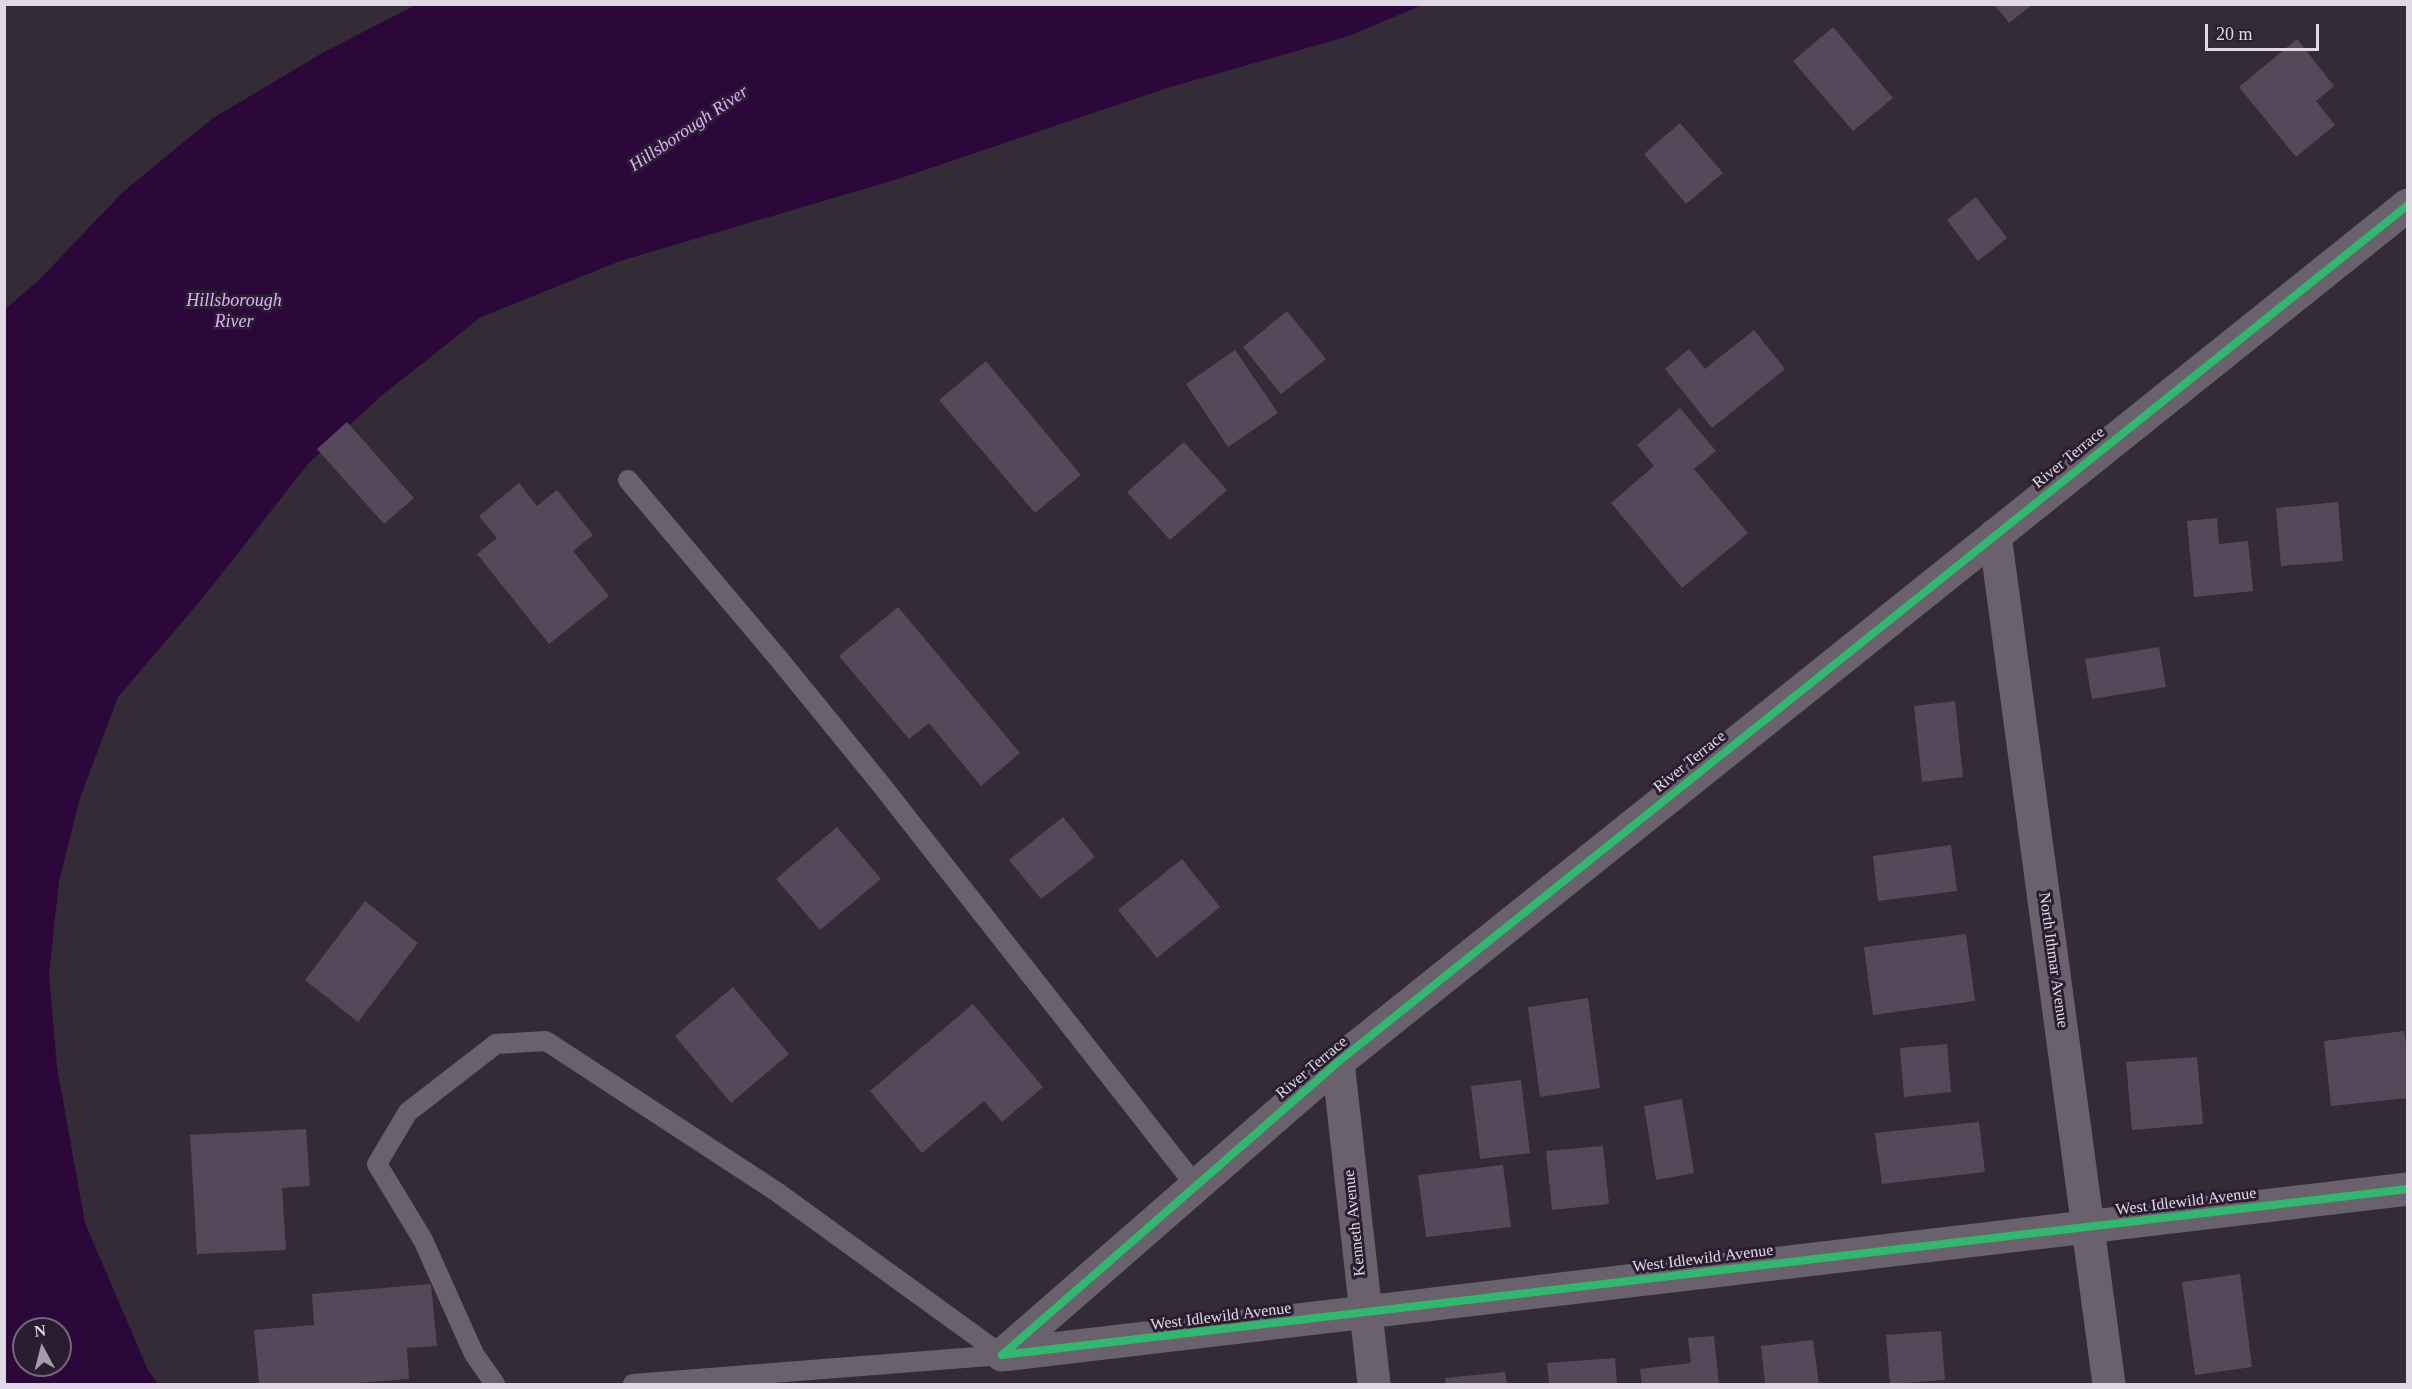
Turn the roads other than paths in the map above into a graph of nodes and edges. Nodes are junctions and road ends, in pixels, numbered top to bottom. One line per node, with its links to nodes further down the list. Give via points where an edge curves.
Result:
1 (2408, 205): 3 (street, River Terrace)
2 (628, 480): 5 (lane, via 872,773)
3 (1995, 535): 4 (street, River Terrace); 7 (street, North Ithmar Avenue)
4 (1338, 1062): 5 (street, River Terrace); 8 (street, Kenneth Avenue)
5 (1196, 1186): 9 (street, River Terrace)
6 (2408, 1189): 7 (street, West Idlewild Avenue)
7 (2089, 1227): 8 (street, West Idlewild Avenue); 13 (street, North Ithmar Avenue)
8 (1365, 1314): 9 (street, West Idlewild Avenue); 12 (street, Kenneth Avenue)
9 (1002, 1355): 10 (lane, via 777,1192 546,1041 496,1044 408,1112 377,1164 423,1240 474,1354); 11 (lane)
10 (495, 1384)
11 (633, 1384)
12 (1374, 1384)
13 (2109, 1384)

